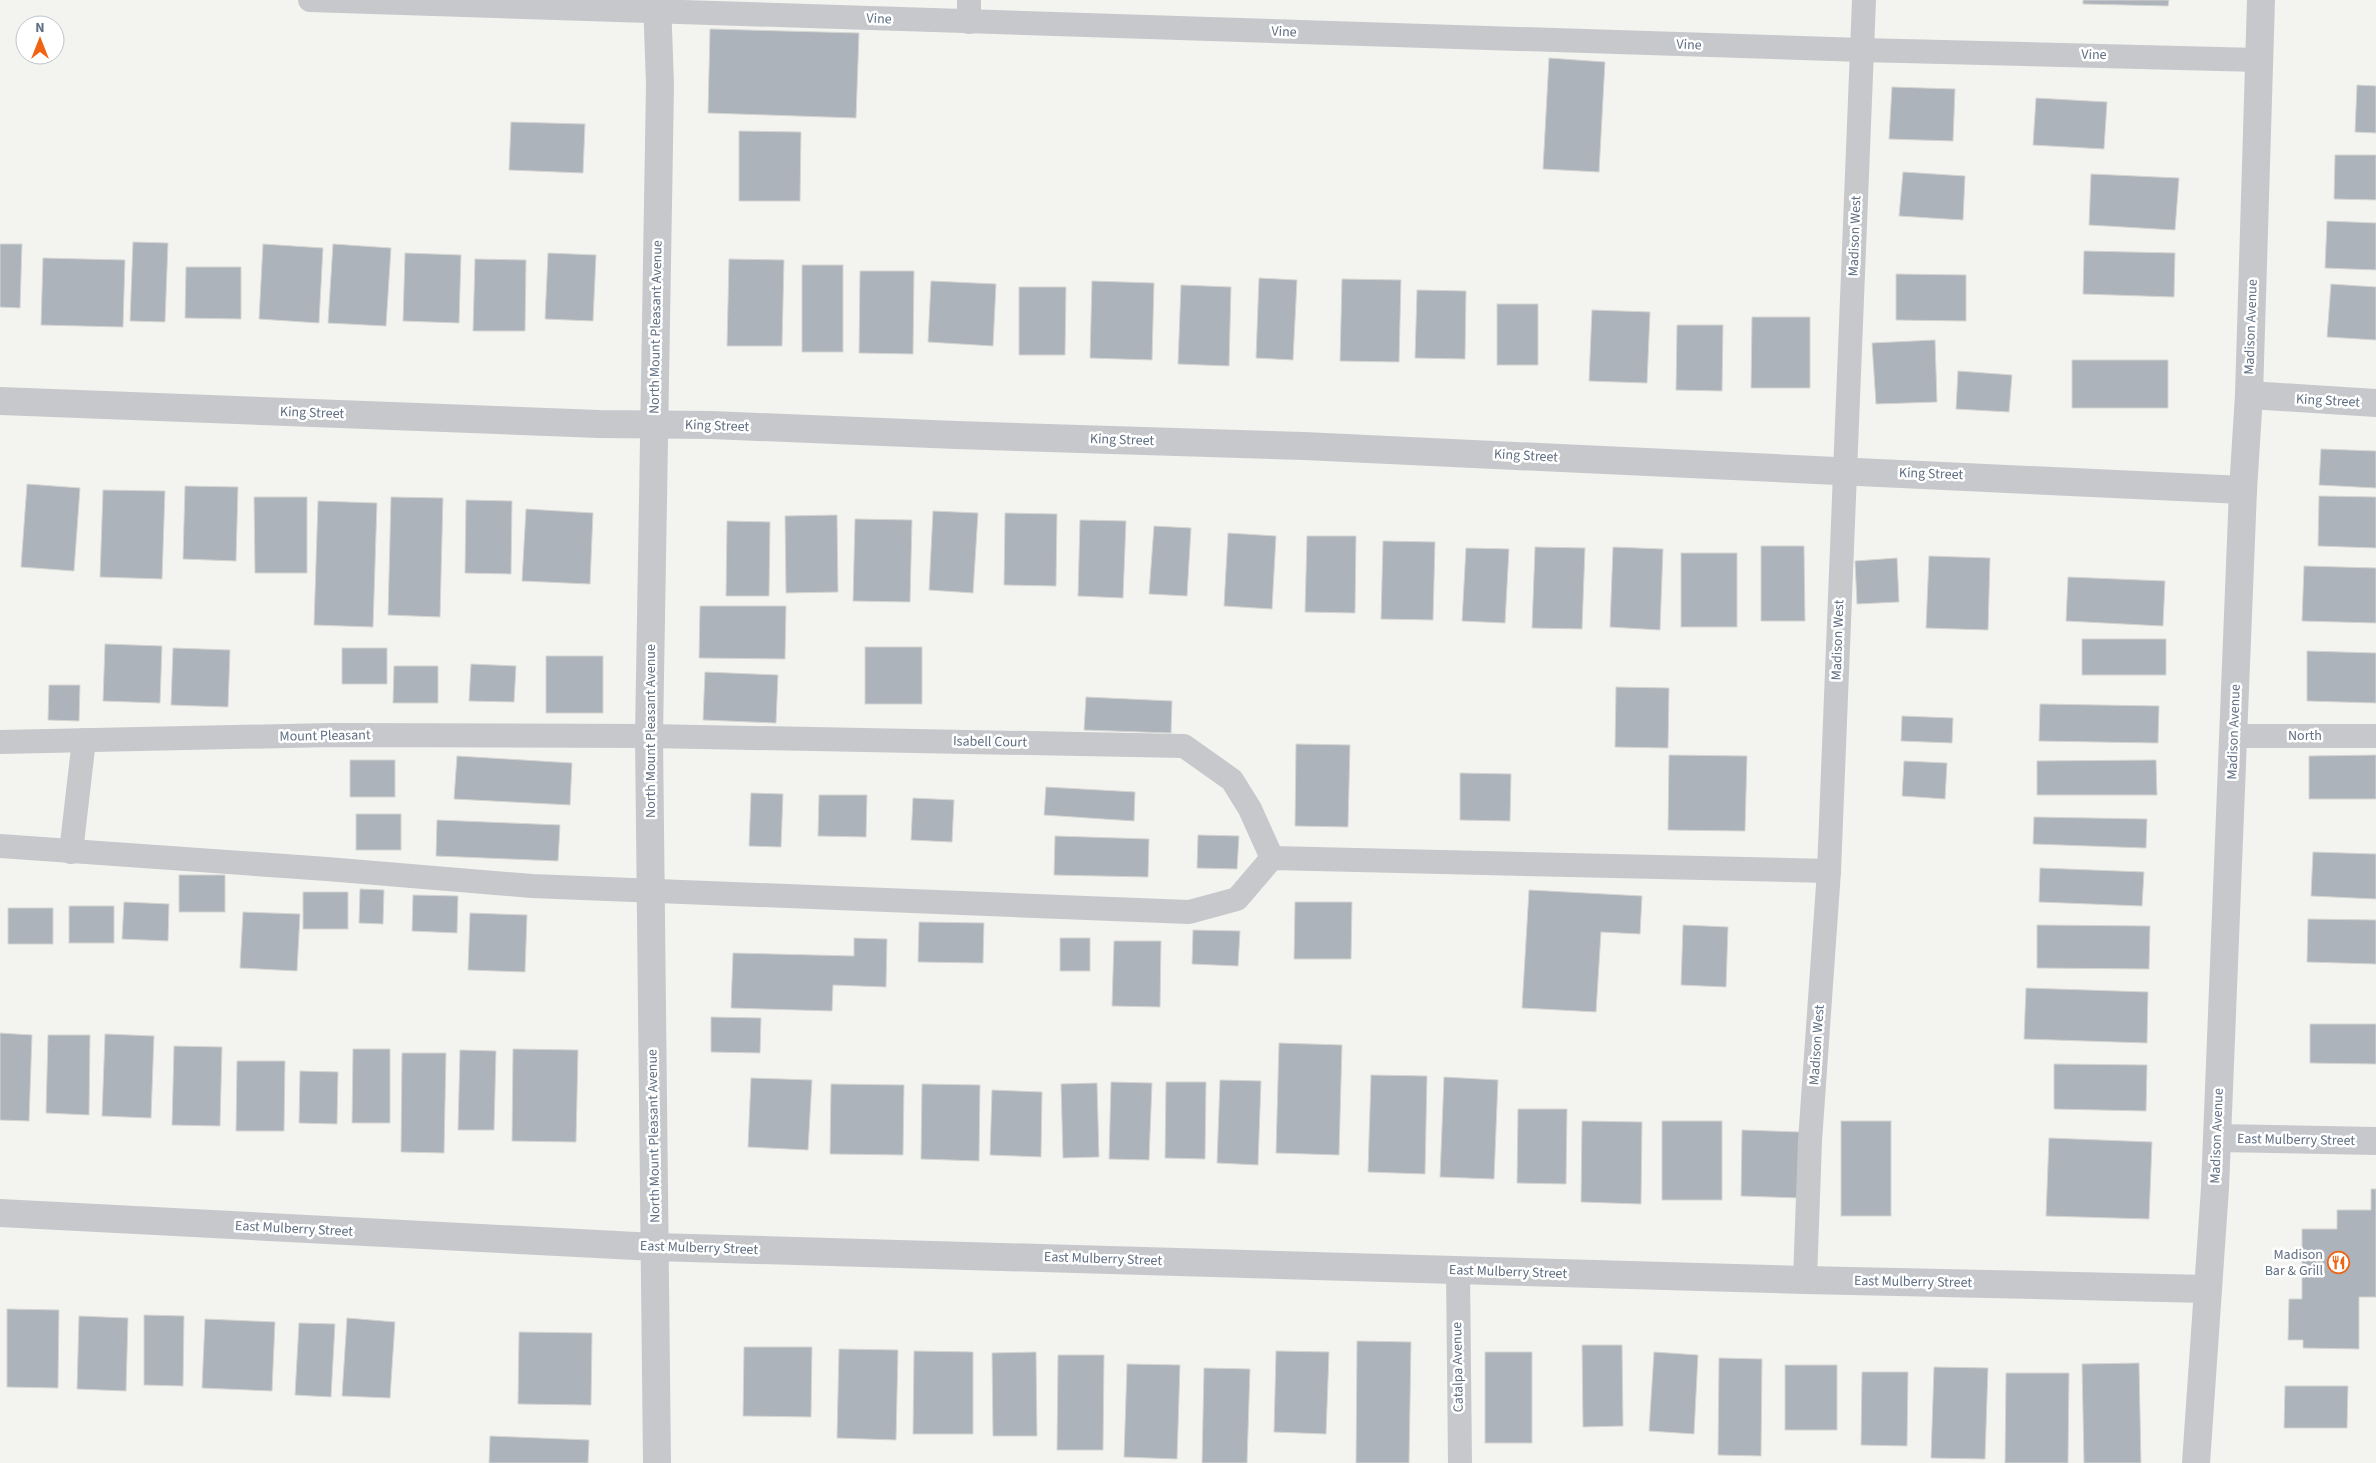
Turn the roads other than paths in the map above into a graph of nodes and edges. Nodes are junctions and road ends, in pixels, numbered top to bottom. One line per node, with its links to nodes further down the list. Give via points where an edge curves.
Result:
1 (310, 0): 4 (lane, Vine)
2 (1864, 0): 6 (lane, Madison West)
3 (2261, 0): 7 (street, Madison Avenue)
4 (657, 6): 5 (lane, Vine); 11 (street, North Mount Pleasant Avenue, via 660,85)
5 (969, 11): 6 (lane, Vine)
6 (1862, 50): 7 (lane, Vine); 12 (lane, Madison West)
7 (2258, 60): 8 (street, Madison Avenue)
8 (2249, 395): 10 (street, King Street); 13 (street, Madison Avenue)
9 (0, 401): 11 (street, King Street)
10 (2376, 403)
11 (655, 424): 12 (street, King Street, via 1304,446); 14 (street, North Mount Pleasant Avenue)
12 (1845, 471): 13 (street, King Street); 22 (lane, Madison West)
13 (2243, 490): 15 (street, Madison Avenue)
14 (649, 736): 17 (lane, Mount Pleasant, via 332,735); 21 (lane, Isabell Court, via 1184,746 1232,780 1250,809); 23 (street, North Mount Pleasant Avenue)
15 (2234, 736): 16 (lane, North); 24 (street, Madison Avenue)
16 (2376, 736)
17 (84, 740): 18 (lane, Mount Pleasant); 20 (lane)
18 (0, 742)
19 (0, 846): 20 (lane)
20 (71, 852): 23 (lane, via 532,886)
21 (1272, 858): 22 (lane); 23 (lane, via 1238,899 1189,912)
22 (1829, 871): 29 (lane, Madison West, via 1810,1141)
23 (651, 891): 27 (street, North Mount Pleasant Avenue)
24 (2217, 1138): 25 (street, East Mulberry Street); 30 (street, Madison Avenue)
25 (2376, 1141)
26 (0, 1213): 27 (street, East Mulberry Street)
27 (655, 1247): 28 (street, East Mulberry Street); 31 (street, North Mount Pleasant Avenue)
28 (1458, 1270): 29 (street, East Mulberry Street); 32 (lane, Catalpa Avenue)
29 (1805, 1280): 30 (street, East Mulberry Street)
30 (2208, 1289): 33 (street, Madison Avenue)
31 (657, 1463)
32 (1460, 1463)
33 (2196, 1463)

